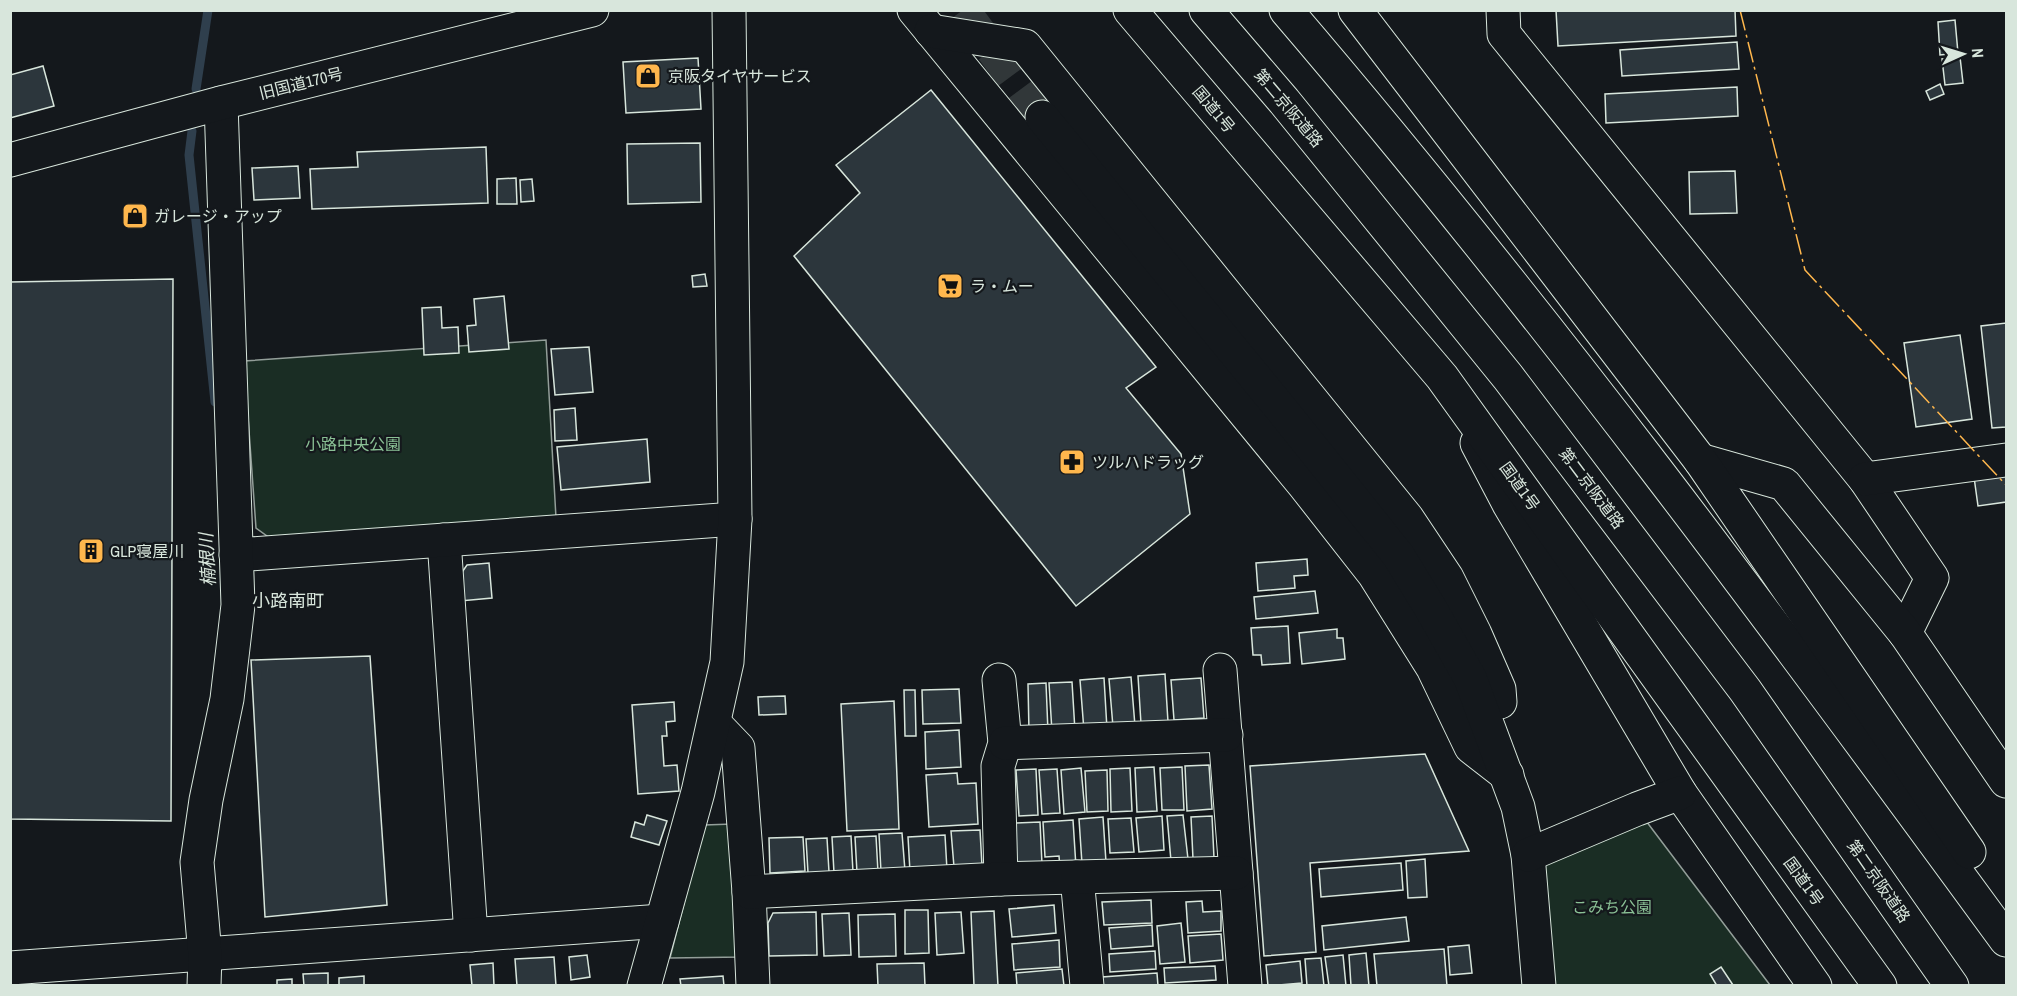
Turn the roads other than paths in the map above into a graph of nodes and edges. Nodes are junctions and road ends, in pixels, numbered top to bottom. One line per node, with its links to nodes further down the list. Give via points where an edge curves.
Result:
1 (592, 10): 9 (main road, 旧国道170号)
2 (729, 10): 16 (main road)
3 (1130, 10): 12 (main road, 国道1号)
4 (1206, 10): 46 (main road, 第二京阪道路, via 1508,377 1745,690)
5 (1286, 10): 36 (main road, via 1553,336 1796,652)
6 (1355, 10): 13 (main road)
7 (1503, 10): 15 (main road, via 1503,34)
8 (922, 21): 25 (main road, via 1374,574 1433,668 1471,747); 25 (main road, via 1025,46 1407,518 1447,578 1498,689)
9 (221, 103): 11 (main road, 旧国道170号); 18 (main road)
10 (1042, 117): 25 (main road, via 1398,555 1470,678)
11 (10, 160)
12 (1442, 377): 27 (main road, via 1509,504); 45 (main road, 国道1号)
13 (1700, 460): 19 (main road, via 1784,484); 33 (main road)
14 (2007, 460): 15 (main road)
15 (1865, 479): 19 (main road, via 1932,578)
16 (735, 519): 17 (main road); 22 (main road, via 727,662)
17 (444, 540): 18 (main road); 35 (main road)
18 (236, 555): 38 (main road, via 238,604 227,699 197,862)
19 (1905, 633): 26 (main road)
20 (1221, 670): 23 (main road)
21 (999, 680): 24 (main road)
22 (714, 723): 32 (main road, via 738,748); 34 (main road)
23 (1226, 735): 24 (main road); 29 (main road)
24 (1005, 743): 31 (main road, via 998,766)
25 (1507, 775): 28 (main road)
26 (2007, 781)
27 (1680, 793): 28 (main road); 44 (main road)
28 (1528, 855): 43 (main road)
29 (1236, 873): 30 (main road); 42 (main road)
30 (1077, 877): 31 (main road); 41 (main road)
31 (1001, 879): 32 (main road)
32 (749, 892): 40 (main road)
33 (2007, 907)
34 (662, 921): 35 (main road); 39 (main road)
35 (471, 935): 38 (main road)
36 (2007, 940)
37 (10, 968): 38 (main road)
38 (204, 970)
39 (644, 986)
40 (753, 986)
41 (1087, 986)
42 (1245, 986)
43 (1539, 986)
44 (1815, 986)
45 (1880, 986)
46 (1952, 986)

